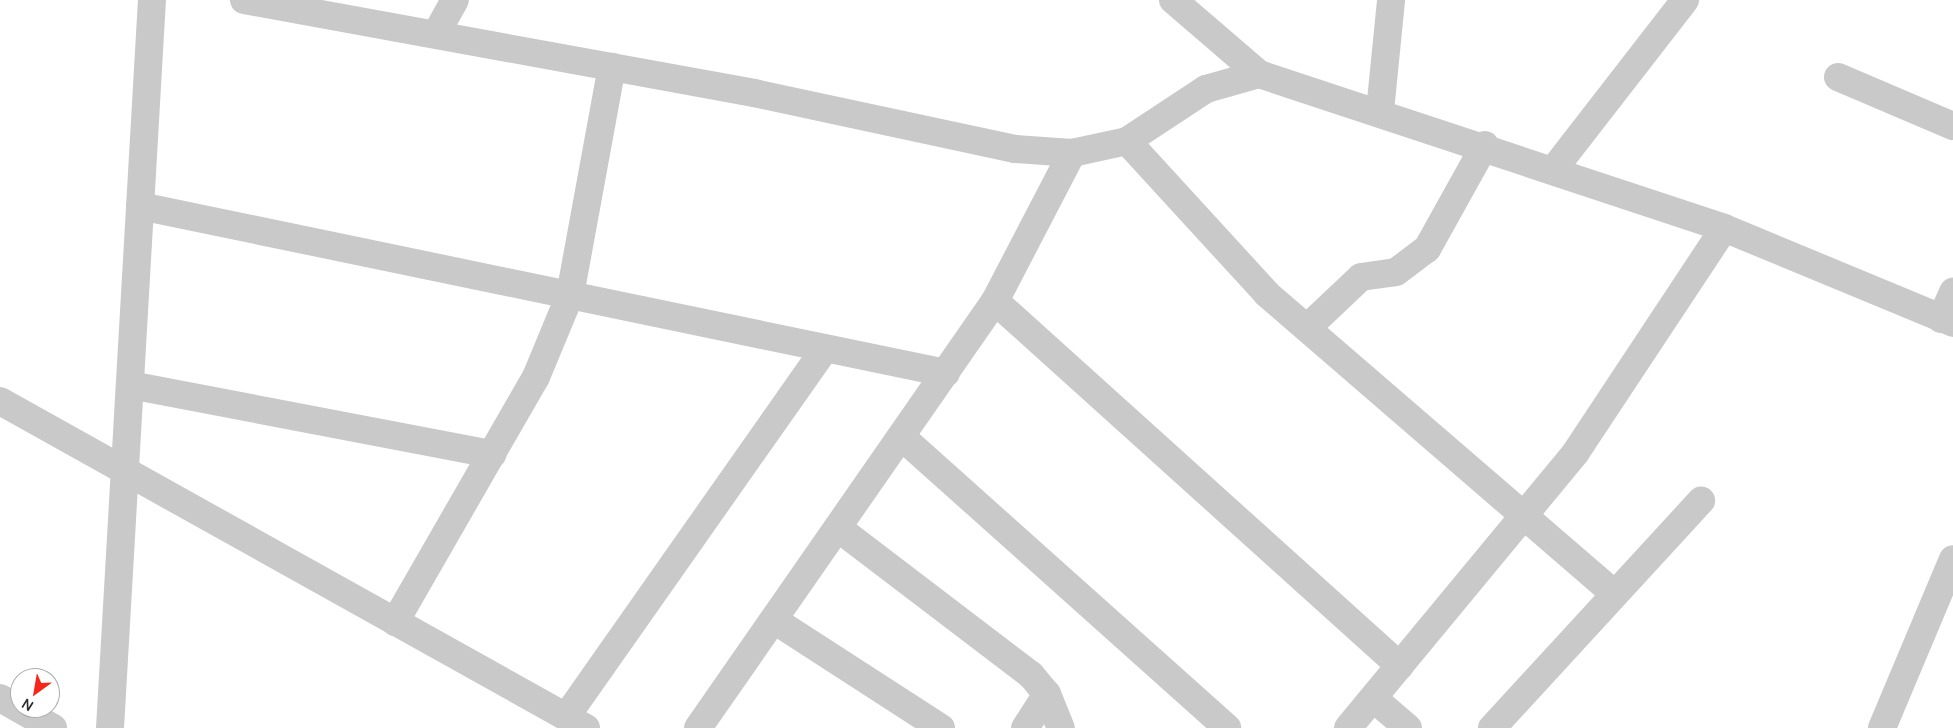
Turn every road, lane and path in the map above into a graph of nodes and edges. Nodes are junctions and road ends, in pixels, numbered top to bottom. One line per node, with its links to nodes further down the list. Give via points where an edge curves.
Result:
1 (152, 0): 18 (street)
2 (244, 0): 8 (street)
3 (455, 0): 8 (street)
4 (1173, 0): 7 (street)
5 (1391, 0): 12 (street)
6 (1685, 0): 17 (street)
7 (1203, 11): 10 (street)
8 (436, 34): 9 (street)
9 (612, 67): 16 (street, via 1015,149); 21 (street)
10 (1259, 74): 12 (street); 14 (street, via 1206,89)
11 (1838, 77): 13 (street)
12 (1380, 110): 15 (street)
13 (1953, 126)
14 (1127, 140): 16 (street); 24 (street, via 1267,294)
15 (1485, 145): 17 (street); 24 (street, via 1428,250 1396,272 1361,277)
16 (1072, 153): 22 (street)
17 (1554, 168): 19 (street)
18 (140, 206): 21 (street); 27 (street)
19 (1724, 228): 23 (street); 33 (street, via 1582,444)
20 (1953, 292): 23 (street)
21 (570, 296): 25 (street); 30 (street, via 536,377)
22 (995, 301): 26 (street); 39 (street)
23 (1947, 321)
24 (1307, 328): 33 (street)
25 (825, 349): 26 (street); 43 (street)
26 (946, 373): 29 (street)
27 (130, 385): 30 (street); 31 (street)
28 (0, 401): 31 (street)
29 (902, 438): 34 (street); 51 (street)
30 (492, 454): 38 (street)
31 (124, 472): 38 (street); 46 (street)
32 (1701, 501): 36 (street)
33 (1526, 513): 36 (street); 39 (street)
34 (838, 528): 37 (street); 40 (street, via 999,648)
35 (1953, 559): 44 (street)
36 (1615, 594): 54 (street)
37 (774, 620): 47 (street); 48 (street)
38 (395, 622): 43 (street)
39 (1400, 666): 42 (street)
40 (1047, 694): 49 (street); 50 (street)
41 (0, 698): 45 (street)
42 (1373, 698): 52 (street); 53 (street)
43 (576, 722)
44 (1880, 726)
45 (53, 728)
46 (110, 728)
47 (698, 728)
48 (940, 728)
49 (1025, 728)
50 (1061, 728)
51 (1227, 728)
52 (1348, 728)
53 (1408, 728)
54 (1492, 728)

